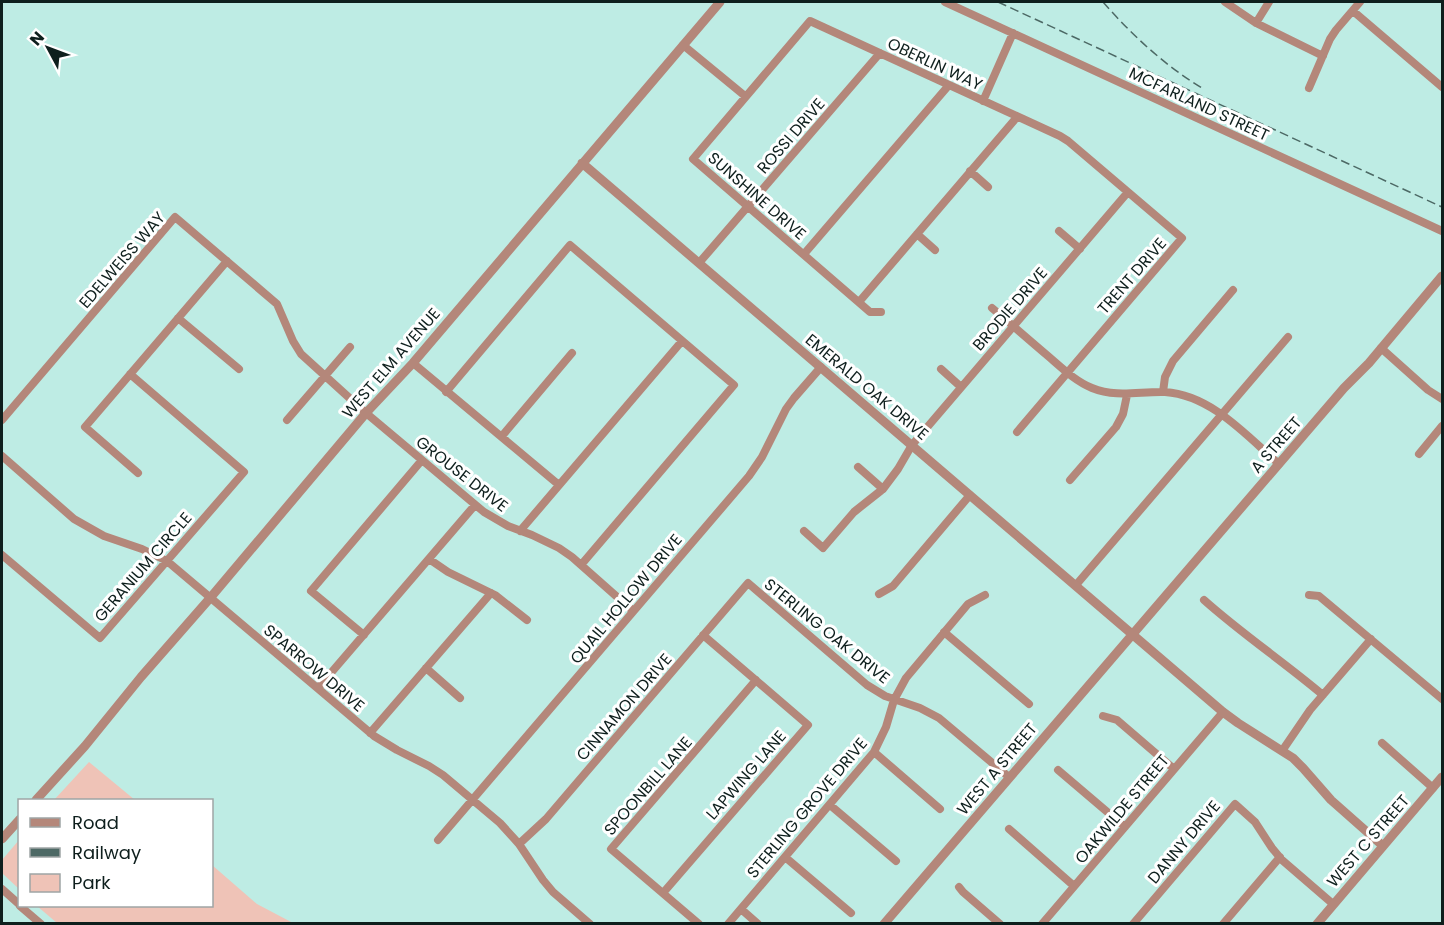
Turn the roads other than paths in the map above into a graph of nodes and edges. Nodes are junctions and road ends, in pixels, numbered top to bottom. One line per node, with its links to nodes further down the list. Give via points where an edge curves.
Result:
1 (720, 2): 10 (street, WEST ELM AVENUE)
2 (945, 2): 9 (street, MCFARLAND STREET)
3 (1225, 2): 8 (street)
4 (1269, 2): 8 (street)
5 (1360, 2): 6 (street)
6 (1353, 10): 12 (street, via 1336,30); 14 (street)
7 (810, 21): 11 (street, OBERLIN WAY); 16 (street, SUNSHINE DRIVE)
8 (1256, 23): 12 (street)
9 (1013, 33): 17 (street); 26 (street, MCFARLAND STREET)
10 (683, 45): 16 (street); 20 (street, WEST ELM AVENUE)
11 (880, 53): 13 (street, OBERLIN WAY); 24 (street, ROSSI DRIVE)
12 (1323, 56): 15 (street)
13 (949, 85): 17 (street, OBERLIN WAY); 30 (street)
14 (1443, 87)
15 (1309, 88)
16 (745, 96): 24 (street, SUNSHINE DRIVE, via 693,159)
17 (983, 101): 18 (street, OBERLIN WAY)
18 (1017, 117): 19 (street, OBERLIN WAY, via 1068,141); 21 (street)
19 (1086, 156): 23 (street, TRENT DRIVE)
20 (582, 163): 32 (street, EMERALD OAK DRIVE); 45 (street, WEST ELM AVENUE)
21 (970, 171): 22 (street); 27 (street)
22 (988, 187)
23 (1128, 192): 28 (street, BRODIE DRIVE); 49 (street, TRENT DRIVE, via 1182,238)
24 (748, 207): 30 (street, SUNSHINE DRIVE); 32 (street, ROSSI DRIVE)
25 (1059, 231): 28 (street)
26 (1443, 231)
27 (917, 234): 29 (street); 35 (street)
28 (1080, 249): 39 (street, BRODIE DRIVE)
29 (935, 250)
30 (804, 254): 35 (street, SUNSHINE DRIVE)
31 (227, 261): 38 (street); 51 (street, EDELWEISS WAY, via 277,304 301,354); 59 (street, EDELWEISS WAY, via 175,217)
32 (699, 263): 46 (street, EMERALD OAK DRIVE)
33 (1442, 279): 43 (street, A STREET)
34 (1233, 290): 54 (street, via 1173,361 1165,376)
35 (859, 302): 37 (street, SUNSHINE DRIVE, via 870,312)
36 (992, 309): 39 (street)
37 (880, 312)
38 (178, 318): 47 (street); 50 (street)
39 (1013, 326): 49 (street); 52 (street, BRODIE DRIVE)
40 (1288, 337): 58 (street)
41 (682, 340): 53 (street, via 570,245); 72 (street); 81 (street, via 734,385)
42 (350, 347): 51 (street)
43 (1381, 348): 56 (street); 68 (street, A STREET)
44 (572, 353): 63 (street)
45 (413, 363): 53 (street); 57 (street, WEST ELM AVENUE)
46 (821, 367): 64 (street, EMERALD OAK DRIVE); 90 (street, QUAIL HOLLOW DRIVE, via 786,409 755,468)
47 (239, 369)
48 (941, 369): 52 (street)
49 (1067, 373): 55 (street, via 1093,388); 62 (street)
50 (130, 374): 70 (street, via 85,427); 80 (street, GERANIUM CIRCLE, via 244,472)
51 (325, 375): 57 (street, EDELWEISS WAY); 60 (street)
52 (961, 387): 64 (street, BRODIE DRIVE)
53 (446, 392): 63 (street)
54 (1163, 392): 55 (street); 58 (street, via 1194,398)
55 (1127, 394): 71 (street, via 1116,427)
56 (1443, 399)
57 (366, 413): 67 (street, GROUSE DRIVE); 88 (street, WEST ELM AVENUE)
58 (1222, 415): 68 (street); 83 (street)
59 (2, 420)
60 (286, 420)
61 (1443, 426): 65 (street)
62 (1017, 432)
63 (502, 436): 72 (street)
64 (912, 444): 73 (street, BRODIE DRIVE); 74 (street, EMERALD OAK DRIVE)
65 (1419, 454)
66 (2, 456): 80 (street, SPARROW DRIVE, via 75,519 104,536)
67 (422, 460): 75 (street, GROUSE DRIVE); 94 (street, via 312,591)
68 (1279, 464): 93 (street, A STREET)
69 (858, 467): 73 (street)
70 (138, 473)
71 (1070, 480)
72 (559, 485): 76 (street)
73 (883, 489): 77 (street, BRODIE DRIVE, via 854,512 823,548)
74 (970, 495): 83 (street, EMERALD OAK DRIVE); 85 (street, via 892,586)
75 (475, 505): 76 (street, GROUSE DRIVE); 79 (street)
76 (520, 531): 81 (street, GROUSE DRIVE, via 545,540)
77 (804, 531)
78 (2, 555): 80 (street, GERANIUM CIRCLE, via 99,638)
79 (429, 559): 84 (street); 94 (street)
80 (167, 561): 88 (street, SPARROW DRIVE)
81 (581, 565): 90 (street, GROUSE DRIVE)
82 (748, 583): 95 (street, CINNAMON DRIVE); 103 (street, STERLING OAK DRIVE, via 867,685)
83 (1076, 585): 93 (street, EMERALD OAK DRIVE)
84 (491, 593): 91 (street); 97 (street)
85 (879, 594)
86 (985, 595): 92 (street, STERLING GROVE DRIVE, via 968,604)
87 (1309, 595): 96 (street, via 1318,596)
88 (211, 597): 99 (street, SPARROW DRIVE); 116 (street, WEST ELM AVENUE)
89 (1204, 600): 100 (street)
90 (633, 611): 117 (street, QUAIL HOLLOW DRIVE)
91 (527, 620)
92 (944, 632): 103 (street, STERLING GROVE DRIVE, via 906,678); 104 (street)
93 (1133, 634): 105 (street, EMERALD OAK DRIVE); 113 (street, WEST A STREET)
94 (364, 635): 99 (street)
95 (704, 635): 98 (street, LAPWING LANE); 125 (street, CINNAMON DRIVE, via 546,819)
96 (1371, 639): 100 (street); 102 (street)
97 (426, 668): 101 (street); 107 (street)
98 (756, 680): 133 (street, LAPWING LANE, via 808,725); 133 (street, SPOONBILL LANE, via 611,849)
99 (318, 688): 107 (street, SPARROW DRIVE)
100 (1323, 695): 109 (street)
101 (460, 698)
102 (1443, 699)
103 (894, 700): 110 (street, STERLING GROVE DRIVE); 113 (street, STERLING OAK DRIVE, via 939,718)
104 (1029, 704)
105 (1223, 712): 109 (street, EMERALD OAK DRIVE); 111 (street, OAKWILDE STREET)
106 (1103, 716): 111 (street, via 1117,720)
107 (370, 733): 117 (street, SPARROW DRIVE, via 429,766)
108 (1382, 743): 115 (street)
109 (1282, 751): 126 (street, EMERALD OAK DRIVE)
110 (874, 752): 118 (street, STERLING GROVE DRIVE); 119 (street)
111 (1174, 769): 121 (street, OAKWILDE STREET)
112 (1058, 770): 121 (street)
113 (1009, 777): 139 (street, WEST A STREET)
114 (1443, 777): 115 (street, WEST C STREET)
115 (1433, 788): 126 (street, WEST C STREET)
116 (38, 799)
117 (472, 800): 124 (street, QUAIL HOLLOW DRIVE); 125 (street, SPARROW DRIVE)
118 (830, 805): 127 (street, STERLING GROVE DRIVE); 129 (street)
119 (940, 809)
120 (18, 821): 123 (street)
121 (1125, 827): 131 (street, OAKWILDE STREET)
122 (1009, 829): 131 (street)
123 (2, 839)
124 (438, 840)
125 (519, 844): 141 (street, SPARROW DRIVE, via 548,886)
126 (1383, 846): 135 (street, WEST C STREET)
127 (785, 857): 137 (street, STERLING GROVE DRIVE); 138 (street)
128 (1280, 857): 135 (street, DANNY DRIVE); 147 (street, DANNY DRIVE, via 1255,822 1235,804); 148 (street)
129 (896, 861)
130 (959, 886): 145 (street)
131 (1074, 886): 146 (street, OAKWILDE STREET)
132 (2, 889): 134 (street)
133 (663, 893): 142 (street, SPOONBILL LANE)
134 (18, 903)
135 (1333, 904): 149 (street, WEST C STREET)
136 (22, 907): 140 (street)
137 (741, 909): 143 (street, STERLING GROVE DRIVE); 144 (street)
138 (851, 913)
139 (889, 922)
140 (41, 924)
141 (590, 924)
142 (699, 924)
143 (728, 924)
144 (758, 924)
145 (1000, 924)
146 (1042, 924)
147 (1133, 924)
148 (1223, 924)
149 (1317, 924)

